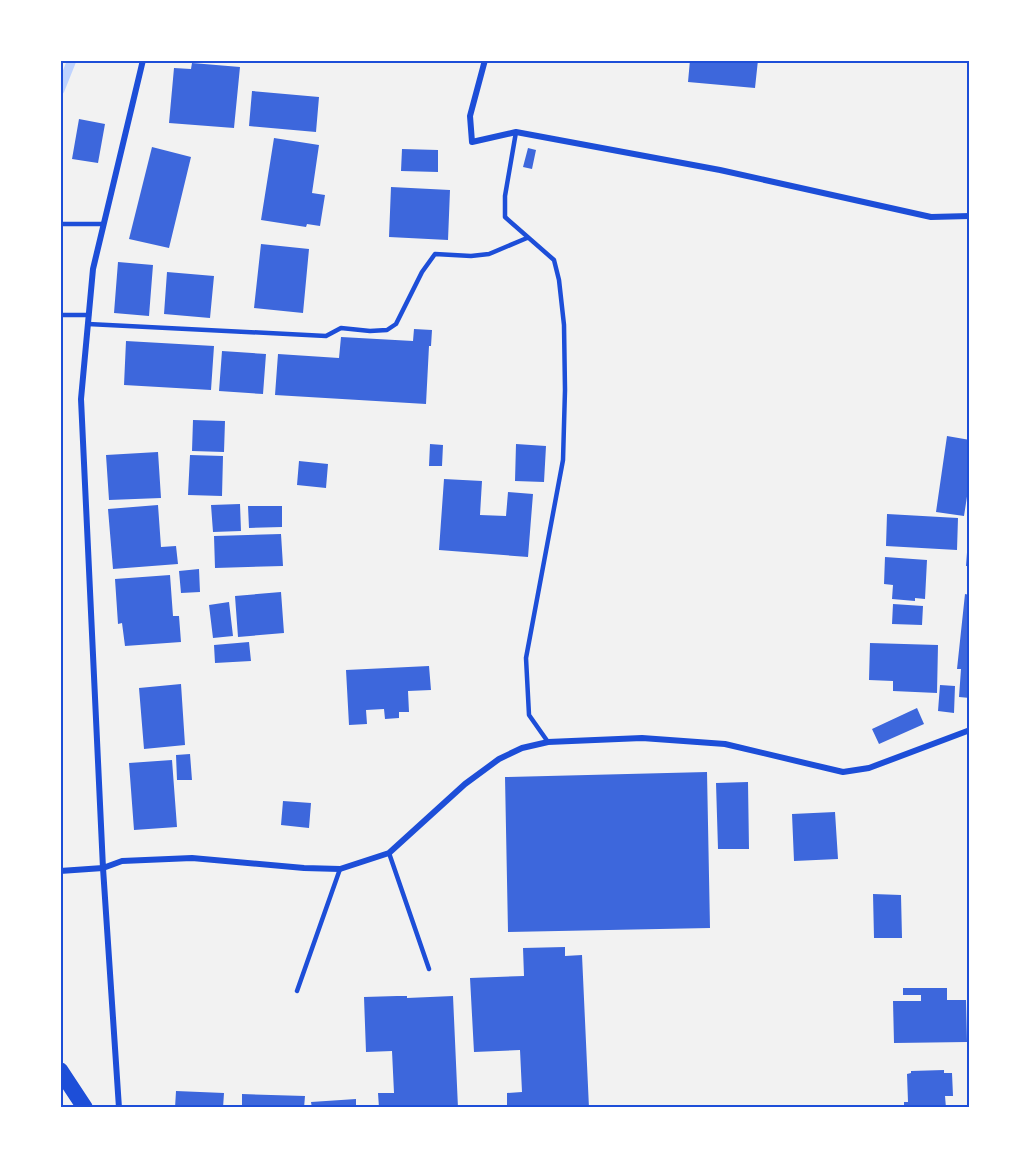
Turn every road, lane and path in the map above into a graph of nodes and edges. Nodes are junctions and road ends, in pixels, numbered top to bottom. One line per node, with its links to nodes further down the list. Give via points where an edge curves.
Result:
1 (143, 60): 6 (street)
2 (485, 60): 3 (street, via 470,116 472,142)
3 (516, 132): 4 (street, via 720,170 931,217); 7 (lane, via 505,196 506,217)
4 (970, 216)
5 (60, 224): 6 (lane)
6 (104, 224): 9 (street, via 93,269)
7 (527, 238): 10 (lane, via 489,254 435,254 396,324 387,330 341,328 326,336); 12 (lane, via 554,260 564,325 563,460 526,658 530,715)
8 (60, 315): 9 (lane)
9 (89, 315): 10 (street)
10 (88, 324): 14 (street, via 81,399)
11 (970, 730): 12 (street, via 869,768 843,772 725,744 642,738)
12 (548, 742): 13 (street, via 499,759 465,784)
13 (389, 853): 15 (street); 17 (lane)
14 (103, 867): 15 (street, via 122,861 192,858); 16 (street); 21 (street)
15 (340, 869): 18 (lane)
16 (60, 871)
17 (429, 969)
18 (297, 991)
19 (60, 1070): 20 (highway)
20 (84, 1108)
21 (119, 1108)

